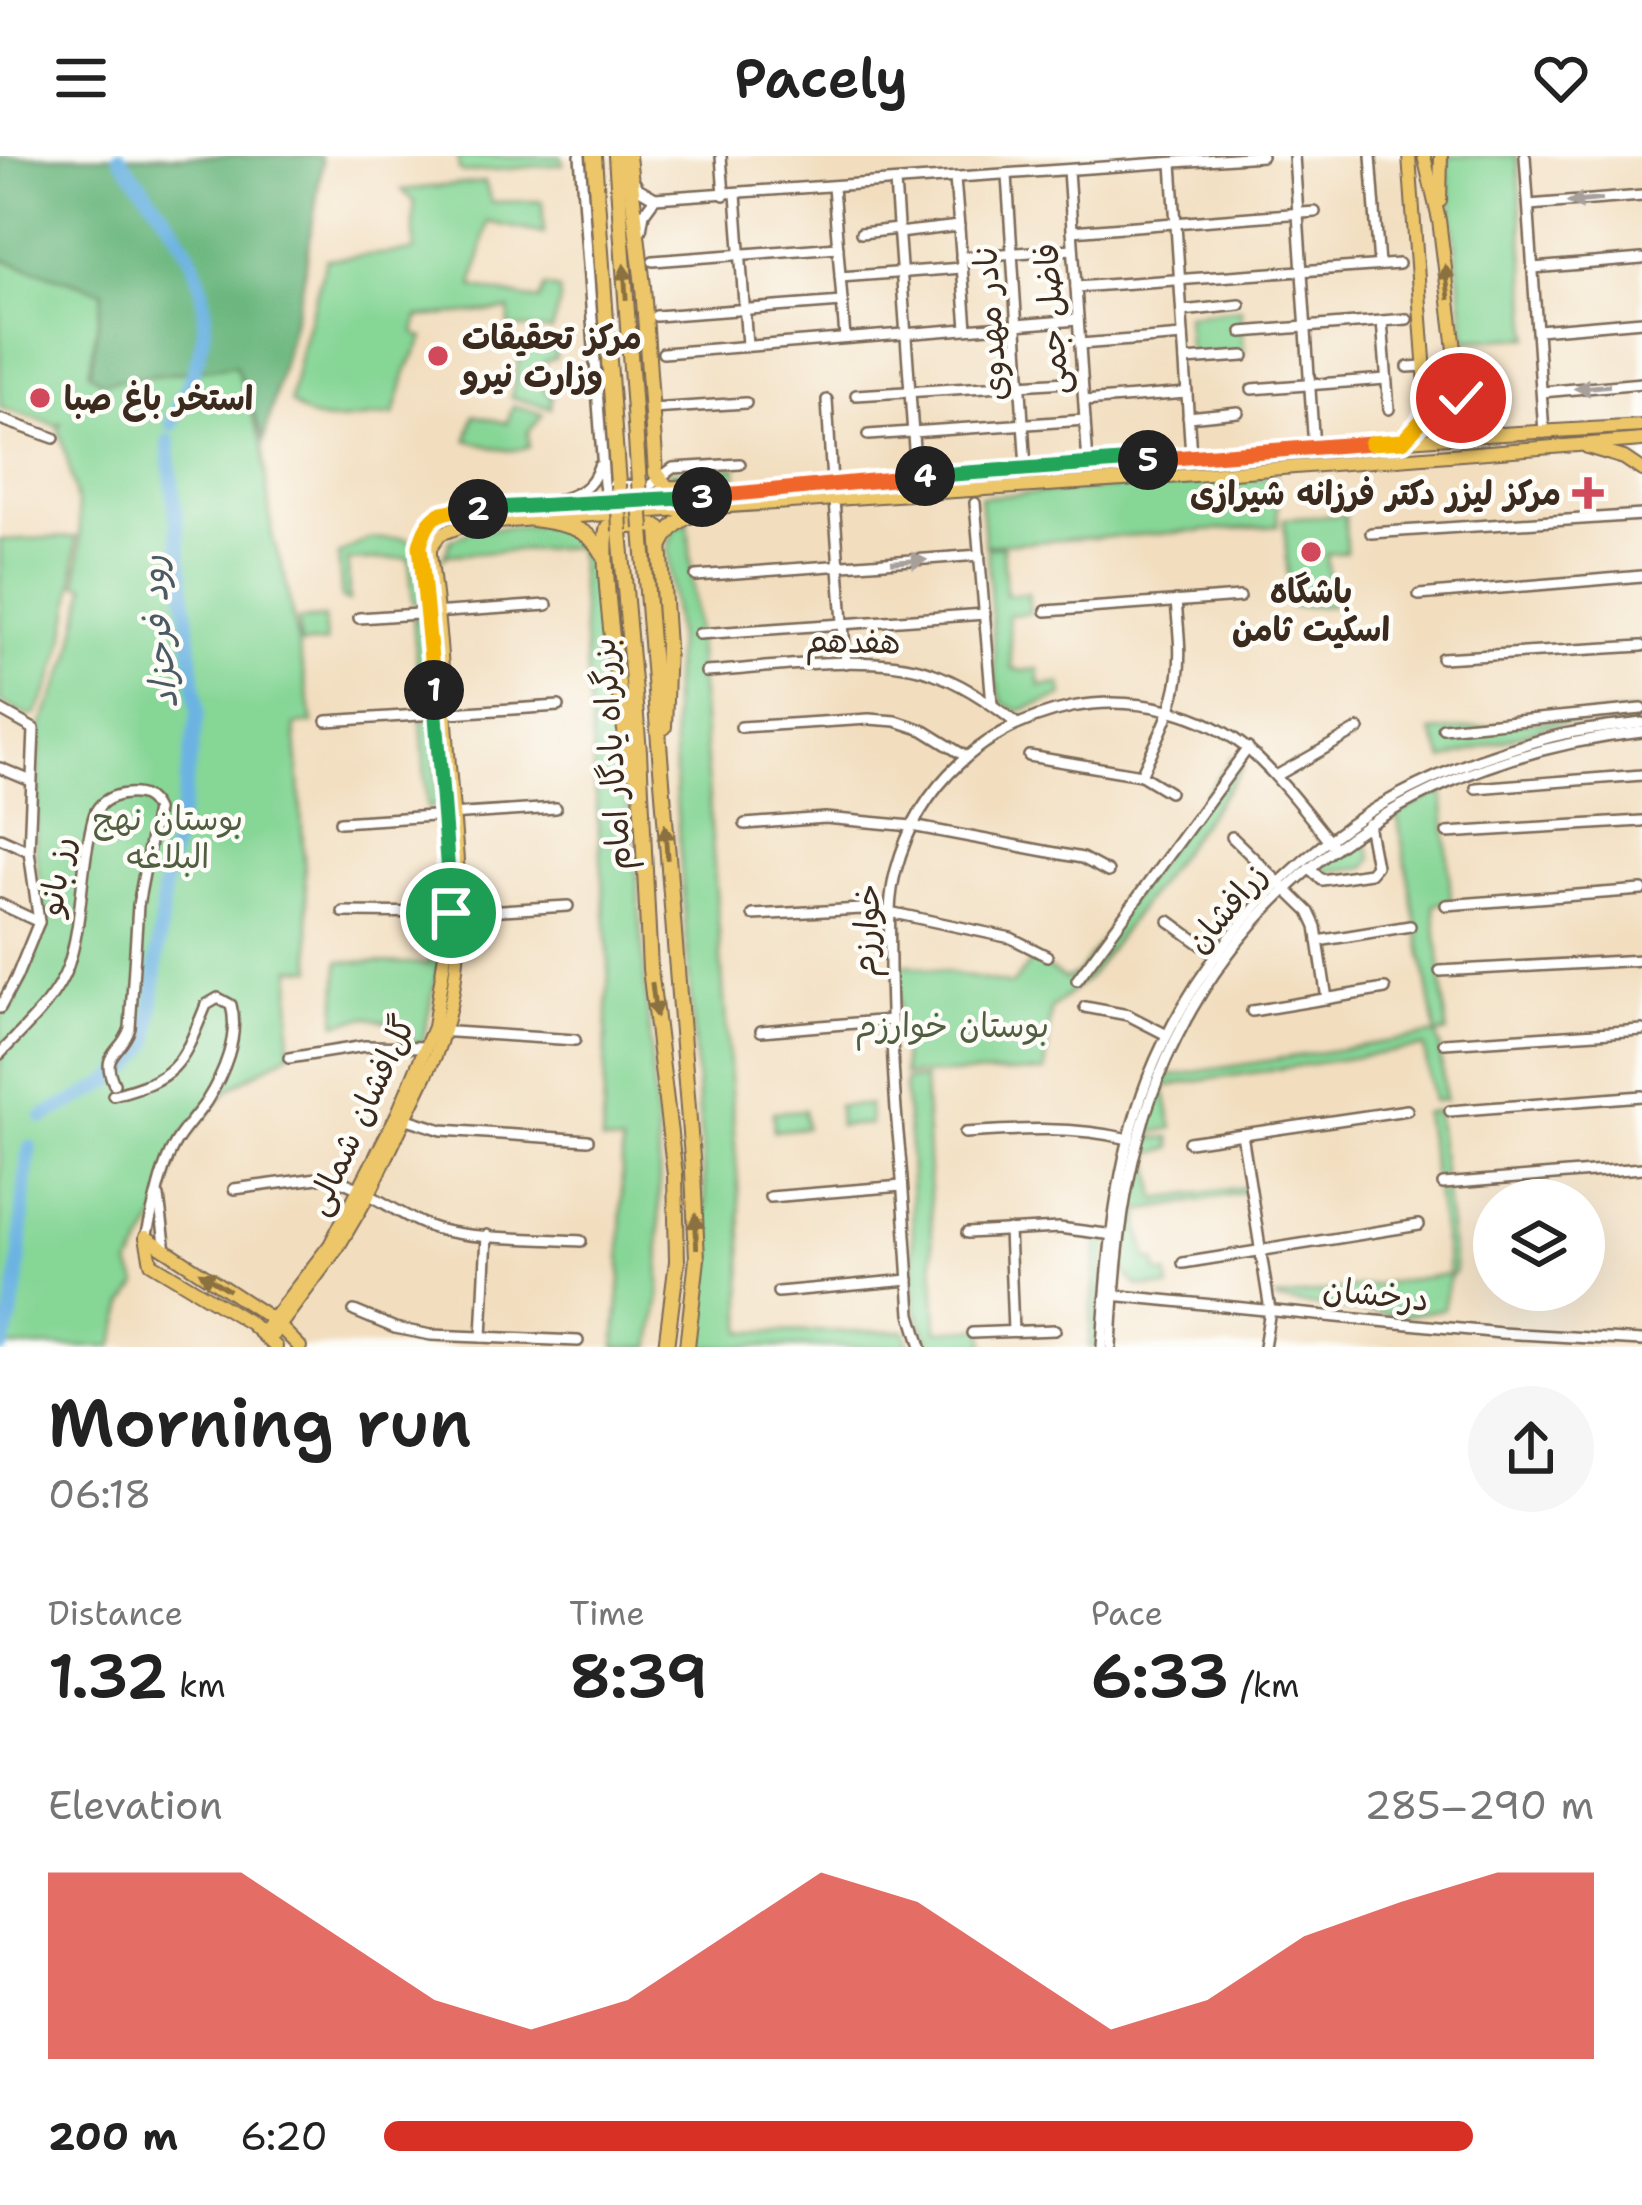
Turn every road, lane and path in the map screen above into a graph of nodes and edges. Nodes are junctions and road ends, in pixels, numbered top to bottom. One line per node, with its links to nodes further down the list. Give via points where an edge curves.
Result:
1 (580, 156): 104 (street)
2 (594, 156): 113 (highway, بزرگراه یادگار امام)
3 (721, 156): 21 (street)
4 (1017, 156): 15 (street, نادر مهدوی)
5 (1262, 156): 13 (street)
6 (1294, 156): 26 (street)
7 (1371, 156): 41 (street)
8 (1408, 156): 20 (main road)
9 (1424, 156): 19 (main road)
10 (1441, 156): 27 (main road)
11 (1526, 156): 24 (street)
12 (624, 157): 23 (street, via 635,184); 38 (highway); 159 (highway, بزرگراه یادگار امام, one-way to 12, bridge)
13 (1179, 160): 14 (street); 28 (street)
14 (1068, 170): 15 (street); 31 (street, فاضل جمی)
15 (1013, 174): 16 (street); 35 (street, نادر مهدوی)
16 (956, 178): 17 (street); 29 (street)
17 (895, 183): 18 (street); 30 (street)
18 (833, 187): 21 (street); 33 (street)
19 (1431, 187): 20 (main road, via 1417,175); 27 (main road)
20 (1412, 193): 70 (main road)
21 (730, 195): 23 (street); 36 (street)
22 (1642, 196): 24 (street, one-way to 24)
23 (655, 198): 38 (street, via 642,220)
24 (1529, 205): 42 (street)
25 (1315, 212): 26 (street)
26 (1298, 213): 28 (street); 43 (street)
27 (1439, 220): 82 (main road, one-way to 27)
28 (1176, 223): 31 (street); 46 (street)
29 (959, 226): 30 (street); 39 (street)
30 (898, 231): 32 (street); 44 (street)
31 (1072, 231): 34 (street, فاضل جمی)
32 (861, 233)
33 (838, 247): 36 (street); 45 (street)
34 (1073, 249): 35 (street); 47 (street, فاضل جمی)
35 (1012, 253): 39 (street); 57 (street, نادر مهدوی)
36 (741, 254): 38 (street); 50 (street)
37 (1642, 259): 42 (street)
38 (647, 261): 88 (highway)
39 (962, 263): 44 (street); 59 (street)
40 (1399, 263): 41 (street)
41 (1379, 265): 43 (street)
42 (1533, 268): 60 (street)
43 (1302, 271): 46 (street); 58 (street)
44 (901, 272): 45 (street); 62 (street)
45 (841, 277): 48 (street)
46 (1180, 280): 47 (street); 51 (street)
47 (1076, 287): 53 (street, فاضل جمی)
48 (842, 302): 50 (street); 64 (street)
49 (1240, 305): 51 (street)
50 (745, 310): 52 (street); 66 (street)
51 (1182, 311): 63 (street)
52 (656, 316)
53 (1078, 320): 57 (street); 65 (street, فاضل جمی)
54 (1407, 320): 55 (street)
55 (1382, 321): 58 (street); 72 (street)
56 (1642, 321): 60 (street)
57 (1017, 324): 59 (street); 76 (street, نادر مهدوی)
58 (1306, 327): 61 (street); 75 (street)
59 (967, 328): 62 (street)
60 (1538, 330): 79 (street)
61 (1242, 332)
62 (905, 333): 64 (street); 78 (street)
63 (1183, 336): 65 (street); 69 (street)
64 (845, 338): 66 (street)
65 (1080, 344): 73 (street, فاضل جمی)
66 (747, 345): 67 (street)
67 (663, 352)
68 (1244, 356): 69 (street)
69 (1185, 360): 80 (street)
70 (1424, 366): 71 (street); 84 (main road)
71 (1408, 367)
72 (1386, 379): 75 (street); 87 (street)
73 (1082, 381): 76 (street); 85 (street, فاضل جمی)
74 (1642, 383): 79 (street, one-way to 79)
75 (1310, 384): 77 (street); 103 (street)
76 (1021, 385): 78 (street); 93 (street, نادر مهدوی)
77 (1252, 389)
78 (910, 392): 81 (street); 95 (street)
79 (1542, 392): 96 (street)
80 (1187, 393): 85 (street); 90 (street)
81 (856, 395)
82 (1461, 398): 84 (main road, via 1444,416); 98 (main road, via 1478,425)
83 (827, 400): 112 (street)
84 (1427, 400): 101 (main road, via 1423,419)
85 (1084, 401): 92 (street, فاضل جمی)
86 (746, 403): 88 (street)
87 (1388, 409)
88 (651, 410): 111 (highway)
89 (1238, 412): 90 (street)
90 (1189, 417): 105 (street)
91 (0, 419): 99 (street)
92 (1085, 420): 93 (street); 107 (street, فاضل جمی)
93 (1023, 424): 95 (street); 108 (street, نادر مهدوی)
94 (1642, 426): 96 (main road)
95 (913, 431): 97 (street); 110 (street)
96 (1544, 433): 98 (main road)
97 (868, 434)
98 (1504, 435): 101 (main road)
99 (54, 437)
100 (1642, 440): 102 (main road)
101 (1403, 441): 103 (main road)
102 (1580, 445): 109 (main road); 115 (main road)
103 (1314, 448): 105 (main road)
104 (602, 455): 113 (street); 119 (street, via 586,488)
105 (1191, 457): 107 (main road)
106 (740, 464): 111 (street, via 673,468)
107 (1088, 464): 108 (main road)
108 (1026, 468): 110 (main road)
109 (1642, 470)
110 (916, 476): 112 (main road)
111 (658, 478): 113 (street, via 649,486); 114 (highway, via 667,488 715,489)
112 (832, 483): 114 (main road)
113 (611, 484): 116 (street); 166 (highway, بزرگراه یادگار امام, bridge)
114 (730, 499): 115 (main road); 116 (main road); 119 (main road); 123 (highway, via 684,517)
115 (834, 500): 126 (street)
116 (607, 503): 119 (main road)
117 (975, 503): 124 (street)
118 (463, 510): 119 (main road); 121 (main road); 134 (main road, گل‌افشان شمالی, via 432,517 425,527 420,546)
119 (533, 512): 121 (main road); 125 (highway, via 584,531)
120 (1642, 514): 122 (street)
121 (465, 526): 134 (main road, گل‌افشان شمالی, via 440,534 430,548)
122 (1371, 533)
123 (661, 545): 125 (highway, via 656,526 608,527); 159 (highway)
124 (980, 555): 126 (street, one-way to 124); 135 (street)
125 (606, 558): 166 (highway)
126 (839, 566): 127 (street); 137 (street)
127 (696, 576)
128 (1642, 576): 129 (street)
129 (1419, 596)
130 (1240, 597): 131 (street)
131 (1176, 602): 133 (street); 147 (street, via 1180,649)
132 (547, 605): 134 (street)
133 (1046, 611)
134 (433, 612): 136 (street); 148 (main road, گل‌افشان شمالی)
135 (985, 614): 137 (street); 143 (street)
136 (359, 618)
137 (843, 624): 138 (street); 141 (street)
138 (699, 634)
139 (1642, 646): 140 (street)
140 (1442, 658)
141 (846, 663): 142 (street, هفدهم); 143 (street, هفدهم, via 926,670)
142 (706, 672)
143 (992, 704): 150 (street, هفدهم)
144 (559, 706): 148 (street)
145 (1642, 709): 152 (street)
146 (0, 710): 163 (street, via 35,734)
147 (1170, 711): 150 (street, خوارزم, via 1113,702); 155 (street, خوارزم); 161 (street)
148 (441, 715): 149 (street); 168 (main road, گل‌افشان شمالی)
149 (327, 721)
150 (1017, 724): 157 (street, خوارزم)
151 (741, 727): 157 (street, via 896,721)
152 (1443, 728)
153 (1642, 728): 172 (street, زرافشان, via 1504,760); 177 (street, زرافشان, via 1557,735 1502,752 1411,790)
154 (1359, 729): 162 (street)
155 (1248, 748): 162 (street, خوارزم); 200 (street)
156 (1029, 755): 161 (street)
157 (965, 756): 173 (street, خوارزم)
158 (0, 768): 163 (street)
159 (661, 768): 260 (highway, بزرگراه یادگار امام, one-way to 159, via 697,1259)
160 (1642, 775): 164 (street)
161 (1141, 776): 165 (street)
162 (1276, 776): 177 (street, خوارزم)
163 (32, 781): 178 (street)
164 (1476, 788)
165 (1169, 792)
166 (639, 799): 259 (highway, بزرگراه یادگار امام, one-way to 259, via 675,1175 677,1261)
167 (556, 808): 168 (street)
168 (448, 816): 170 (street); 188 (main road, گل‌افشان شمالی)
169 (1642, 820): 174 (street)
170 (340, 822)
171 (745, 824): 173 (street, via 825,818)
172 (1368, 824): 177 (street, زرافشان); 179 (street, via 1376,866 1370,873 1322,880)
173 (912, 826): 180 (street, via 1082,858); 187 (street, خوارزم)
174 (1447, 833)
175 (1232, 837): 181 (street)
176 (0, 838): 178 (street)
177 (1332, 844): 179 (street, زرافشان); 181 (street, زرافشان)
178 (29, 851): 191 (street)
179 (1310, 868): 181 (street, زرافشان)
180 (1108, 872)
181 (1282, 887): 193 (street, via 1309,912); 195 (street, زرافشان); 236 (street, زرافشان, via 1175,1040 1142,1126)
182 (1642, 890): 184 (street)
183 (0, 904): 191 (street)
184 (1446, 905)
185 (568, 906): 188 (street)
186 (344, 911): 188 (street)
187 (889, 912): 189 (street); 194 (street, via 1011,938); 206 (street, خوارزم)
188 (456, 913): 208 (main road, گل‌افشان شمالی)
189 (753, 915)
190 (1169, 921): 195 (street)
191 (39, 922): 199 (street)
192 (1410, 926): 193 (street)
193 (1318, 941): 202 (street)
194 (1047, 956)
195 (1217, 956): 210 (street, زرافشان)
196 (1642, 960): 198 (street)
197 (0, 970): 199 (street)
198 (1440, 971)
199 (16, 978): 204 (street)
200 (1078, 980)
201 (1385, 989): 202 (street)
202 (1327, 999): 205 (street)
203 (1085, 1007): 210 (street, via 1128,1015)
204 (0, 1008)
205 (1252, 1012)
206 (891, 1020): 209 (street); 227 (street, خوارزم)
207 (1642, 1030): 212 (street)
208 (439, 1031): 211 (street); 213 (main road, گل‌افشان شمالی); 219 (main road, گل‌افشان شمالی)
209 (761, 1031)
210 (1167, 1035): 222 (street, زرافشان)
211 (575, 1040)
212 (1444, 1042)
213 (427, 1047): 215 (street); 219 (main road, گل‌افشان شمالی)
214 (0, 1054): 229 (street, رز بانو, via 67,970 94,813 109,798 136,793 151,800 130,1028 110,1058 113,1090 165,1078 206,1005 218,998 231,1005 233,1033 205,1103 173,1146)
215 (289, 1058)
216 (1642, 1096): 218 (street)
217 (1407, 1110): 221 (street)
218 (1450, 1111)
219 (402, 1117): 223 (street, via 442,1130); 230 (main road, گل‌افشان شمالی)
220 (965, 1133): 222 (street, via 1047,1127)
221 (1242, 1134): 224 (street); 240 (street)
222 (1130, 1139): 236 (street, زرافشان)
223 (588, 1140)
224 (1190, 1142)
225 (1642, 1168): 226 (street)
226 (1443, 1184)
227 (902, 1186): 231 (street); 242 (street, خوارزم)
228 (234, 1189): 230 (street, via 325,1177)
229 (158, 1193): 237 (street); 239 (street)
230 (364, 1194): 235 (street, via 438,1229); 247 (main road, گل‌افشان شمالی, via 338,1247)
231 (770, 1197)
232 (1419, 1225): 240 (street)
233 (1009, 1230): 234 (street); 236 (street); 249 (street)
234 (967, 1232)
235 (487, 1235): 238 (street); 252 (street)
236 (1115, 1235): 244 (street, زرافشان)
237 (146, 1237): 239 (main road); 255 (main road, via 152,1263)
238 (581, 1241)
239 (166, 1251): 247 (main road, one-way to 239)
240 (1262, 1252): 241 (street); 245 (street)
241 (1183, 1264)
242 (908, 1280): 243 (street); 256 (street, خوارزم)
243 (778, 1292)
244 (1110, 1295): 245 (street, درخشان); 261 (street, زرافشان)
245 (1270, 1310): 251 (street, درخشان); 262 (street)
246 (353, 1311): 252 (street, via 395,1328)
247 (276, 1323): 255 (main road, گل‌افشان شمالی); 258 (main road)
248 (1055, 1330): 249 (street)
249 (1013, 1331): 250 (street)
250 (972, 1333)
251 (1501, 1333): 254 (street, درخشان); 263 (street)
252 (482, 1337): 253 (street)
253 (578, 1341)
254 (1642, 1341)
255 (268, 1342): 257 (street)
256 (919, 1346)
257 (252, 1347)
258 (300, 1347)
259 (666, 1347)
260 (687, 1347)
261 (1107, 1347)
262 (1264, 1347)
263 (1500, 1347)

